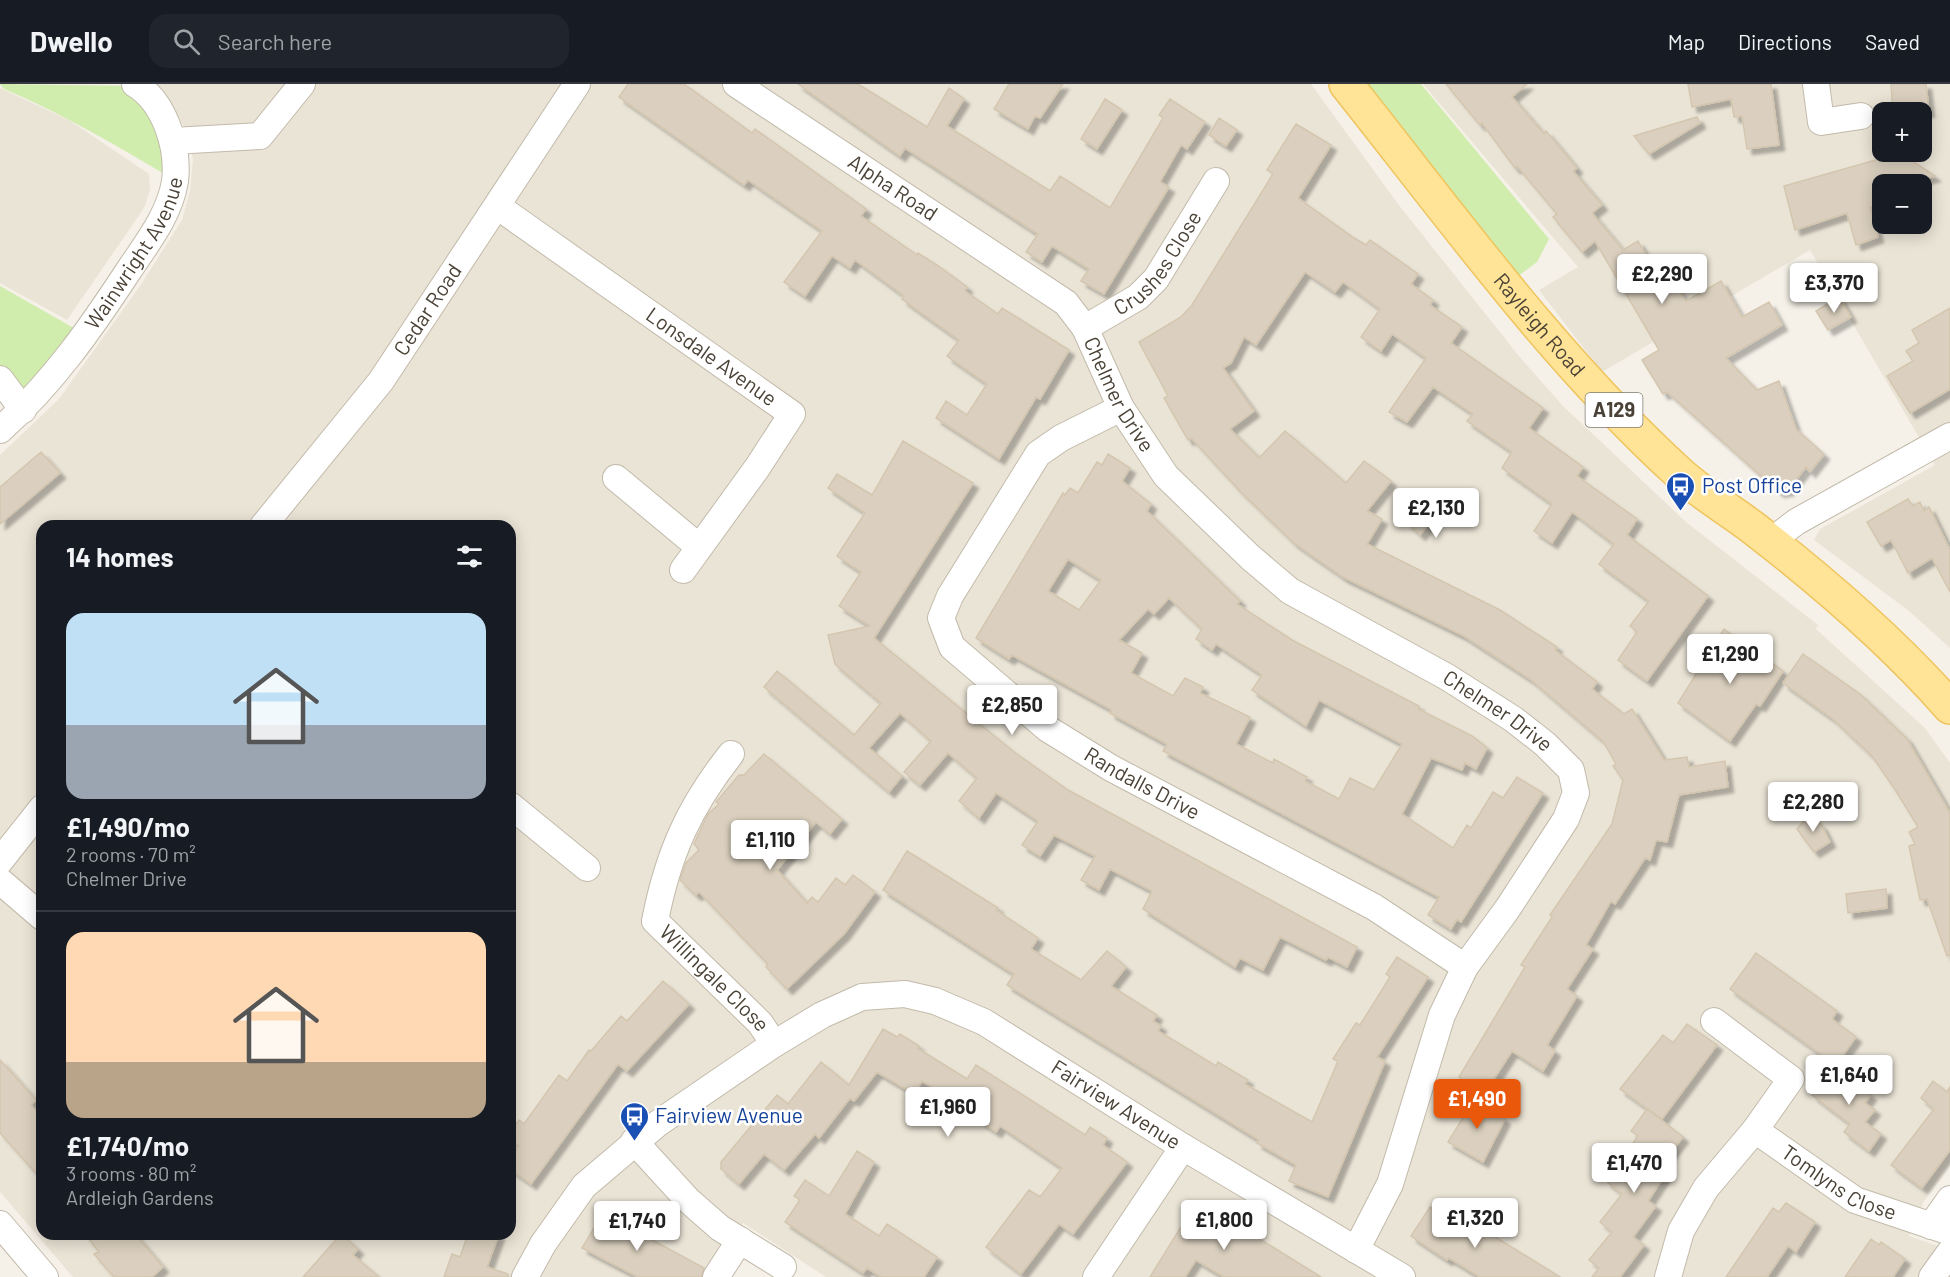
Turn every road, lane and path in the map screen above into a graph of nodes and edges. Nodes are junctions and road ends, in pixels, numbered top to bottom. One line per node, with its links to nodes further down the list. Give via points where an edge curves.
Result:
1 (135, 84): 8 (street, Wainwright Avenue, via 153,101)
2 (302, 84): 8 (street, via 260,136)
3 (577, 84): 10 (street, Cedar Road)
4 (736, 84): 11 (street, Alpha Road)
5 (1346, 84): 20 (main road, Rayleigh Road / A129, via 1506,285 1616,413 1681,475)
6 (1816, 84): 7 (street, via 1821,122)
7 (1861, 116)
8 (173, 141): 15 (street, Wainwright Avenue, via 175,180 157,228 86,335)
9 (1216, 182): 12 (street, Crushes Close, via 1156,279 1138,297)
10 (497, 206): 19 (street, Cedar Road, via 381,381); 21 (street, Lonsdale Avenue, via 792,414)
11 (1050, 292): 12 (street, Chelmer Drive, via 1066,303)
12 (1085, 328): 14 (street, Chelmer Drive)
13 (0, 379): 15 (street)
14 (1120, 408): 31 (street, Chelmer Drive, via 1166,476 1290,591 1513,719 1571,770 1576,793 1566,819); 31 (street, Randalls Drive, via 1038,454 950,596 941,618 952,646 1048,729 1111,768 1374,907)
15 (23, 410): 16 (street, Wainwright Avenue)
16 (0, 430)
17 (1950, 436): 20 (street, via 1796,522)
18 (616, 478): 21 (street)
19 (267, 520)
20 (1770, 542): 23 (main road, Rayleigh Road / A129, via 1847,606)
21 (699, 547): 22 (street, Lonsdale Avenue)
22 (683, 570)
23 (1950, 707)
24 (731, 754): 33 (street, Willingale Close, via 703,790 678,839 655,921 760,1023)
25 (516, 810): 28 (street)
26 (36, 816): 27 (street)
27 (0, 861)
28 (587, 868)
29 (0, 881): 30 (street)
30 (36, 912)
31 (1465, 967): 41 (street, Chelmer Drive, via 1429,1052 1390,1184)
32 (1714, 1021): 34 (street, via 1791,1079)
33 (774, 1044): 35 (street, Fairview Avenue); 36 (street, Fairview Avenue, via 862,997 905,994 935,1001 984,1022)
34 (1755, 1130): 39 (street, Tomlyns Close, via 1855,1200); 49 (street, via 1701,1196 1681,1231)
35 (634, 1141): 40 (street, via 688,1200); 45 (street, Fairview Avenue, via 584,1186)
36 (1183, 1147): 41 (street, Fairview Avenue); 47 (street)
37 (1950, 1199): 39 (street, Tomlyns Close)
38 (0, 1224): 44 (street)
39 (1940, 1229)
40 (740, 1240): 43 (street); 46 (street)
41 (1356, 1250): 48 (street, Fairview Avenue)
42 (1950, 1252): 50 (street)
43 (783, 1267)
44 (45, 1277)
45 (525, 1277)
46 (716, 1277)
47 (1096, 1277)
48 (1402, 1277)
49 (1668, 1277)
50 (1932, 1277)

